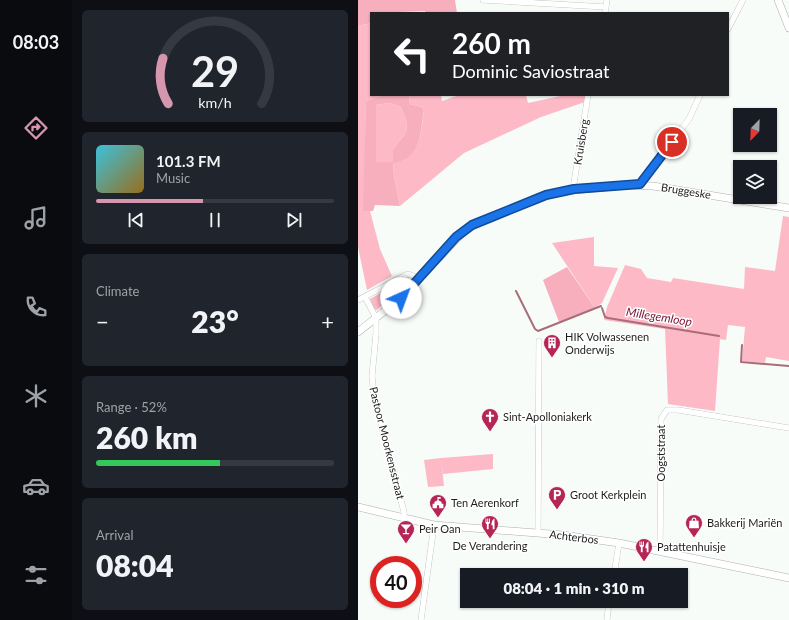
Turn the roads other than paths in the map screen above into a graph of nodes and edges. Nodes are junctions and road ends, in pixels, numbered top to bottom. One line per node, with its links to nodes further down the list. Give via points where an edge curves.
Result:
1 (483, 0): 5 (street)
2 (607, 0): 5 (street)
3 (743, 0): 7 (street)
4 (778, 0): 8 (street)
5 (606, 7): 6 (street)
6 (605, 12)
7 (729, 27)
8 (789, 28)
9 (588, 96): 12 (street, Kruisberg)
10 (700, 96): 11 (street, via 689,119)
11 (640, 184): 12 (street, Bruggeske); 13 (street, Bruggeske)
12 (574, 189): 14 (street, Bruggeske, via 546,195 472,225 456,237)
13 (789, 208)
14 (419, 278): 15 (street, via 408,274); 17 (street, Bruggeske, via 401,298)
15 (365, 297): 16 (street); 17 (street)
16 (358, 300)
17 (376, 318): 18 (street, Bruggeske); 22 (street, Pastoor Moorkensstraat, via 373,388)
18 (358, 332)
19 (539, 341): 24 (street)
20 (789, 428): 26 (street, Oogststraat, via 667,410 661,418)
21 (358, 507): 22 (street, Achterbos)
22 (404, 519): 23 (street, Achterbos)
23 (434, 526): 24 (street, Achterbos); 30 (street)
24 (538, 533): 25 (street, Achterbos)
25 (619, 543): 26 (street, Achterbos); 27 (street)
26 (660, 550): 28 (street, Achterbos)
27 (615, 568)
28 (789, 578)
29 (609, 608): 31 (street)
30 (421, 620)
31 (608, 620)

